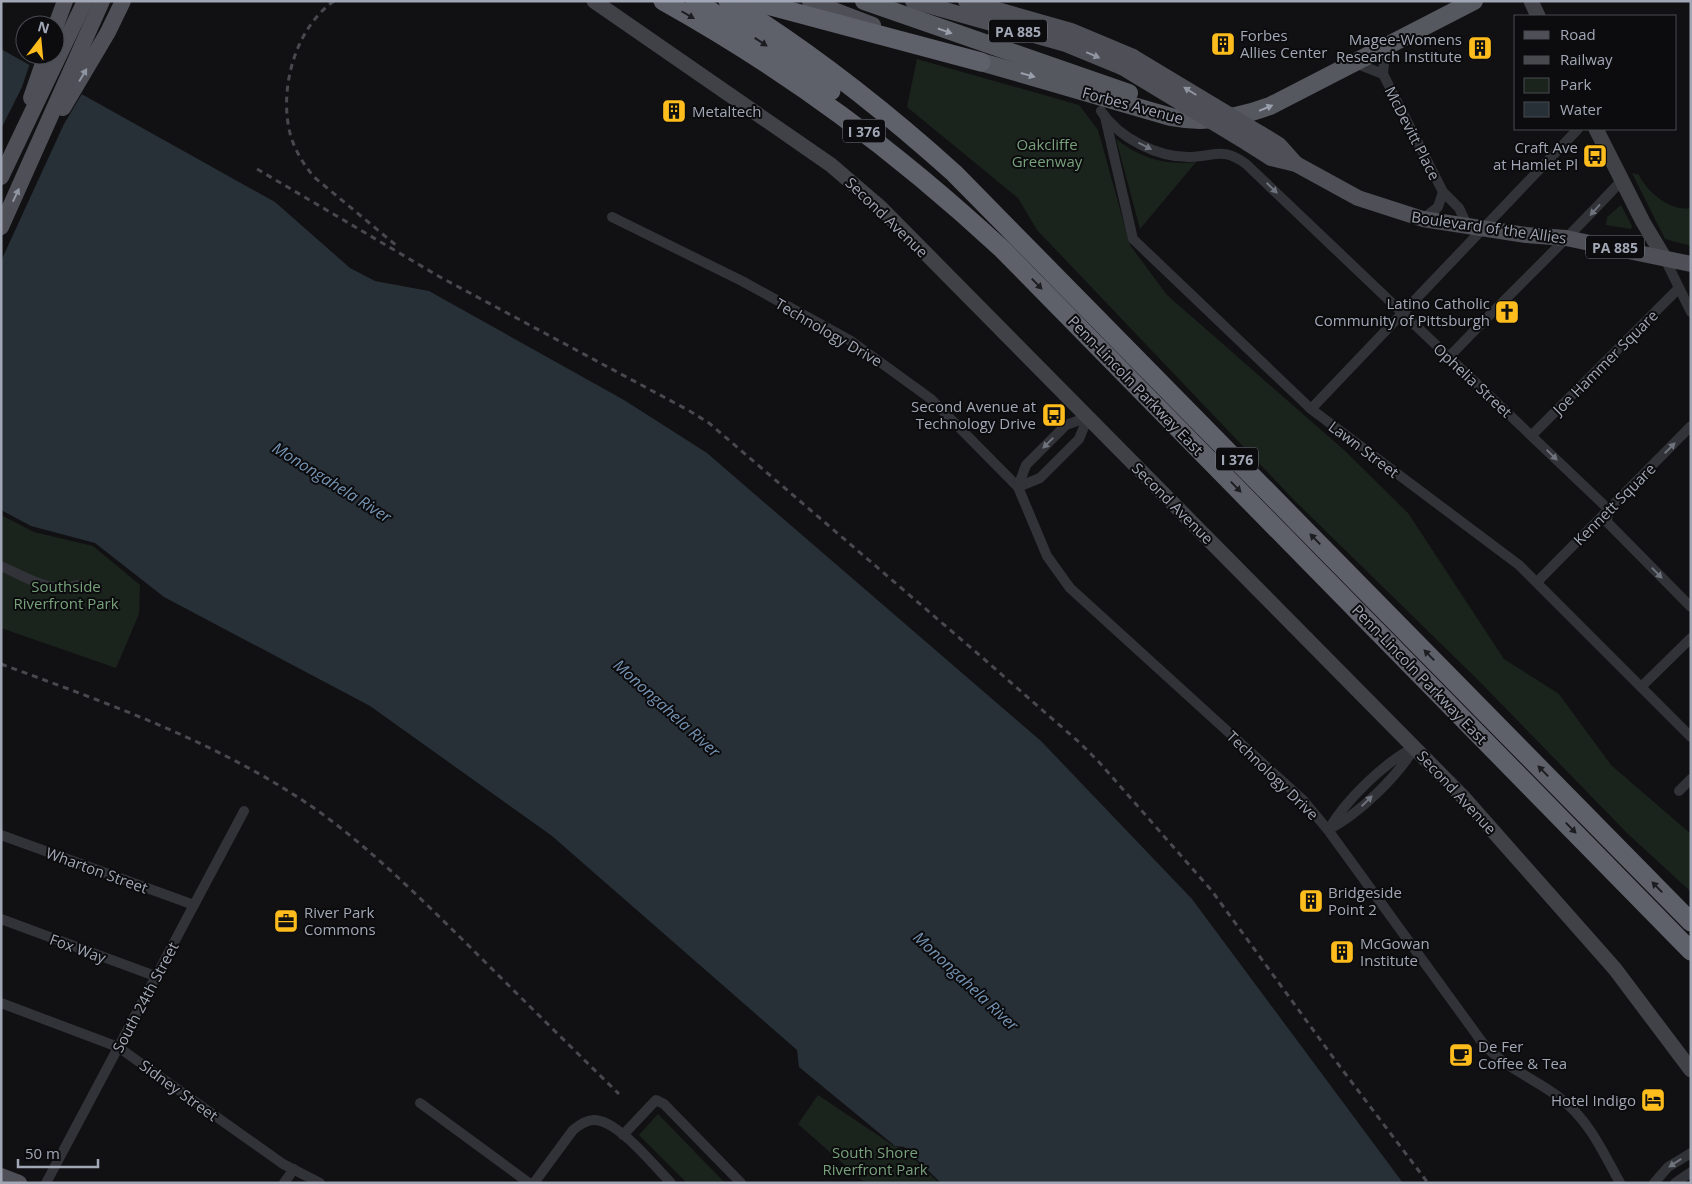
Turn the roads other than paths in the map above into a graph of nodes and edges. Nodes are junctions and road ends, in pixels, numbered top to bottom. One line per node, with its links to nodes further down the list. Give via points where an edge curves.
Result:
1 (65, 1): 16 (main road)
2 (85, 1): 30 (main road)
3 (102, 1): 31 (main road)
4 (123, 1): 31 (main road, one-way to 4)
5 (594, 1): 47 (main road, Second Avenue, via 848,179 881,208)
6 (663, 1): 18 (highway, Penn-Lincoln Parkway East / I 376, one-way to 18)
7 (695, 1): 18 (highway)
8 (733, 1): 19 (highway)
9 (810, 1): 21 (main road, Forbes Avenue)
10 (864, 1): 27 (highway, one-way to 27, via 1176,109)
11 (912, 1): 22 (main road, Boulevard of the Allies / PA 885, one-way to 22)
12 (966, 1): 22 (main road, Boulevard of the Allies / PA 885, via 1071,30)
13 (1474, 1): 20 (highway, Forbes Avenue)
14 (1531, 1): 17 (main road)
15 (753, 2): 21 (highway)
16 (60, 15)
17 (1538, 15)
18 (720, 16): 19 (highway, Penn-Lincoln Parkway East / I 376); 68 (highway, Penn-Lincoln Parkway East / I 376, one-way to 68, via 800,68 876,126 937,179)
19 (761, 22): 67 (highway, Penn-Lincoln Parkway East / I 376, one-way to 19, via 979,196 856,89)
20 (1391, 44): 23 (highway, Forbes Avenue); 25 (street, McDevitt Place)
21 (981, 62): 27 (highway, Forbes Avenue, one-way to 27, via 1171,117 1203,121)
22 (1128, 62): 36 (main road, Boulevard of the Allies / PA 885, bridge, via 1255,139 1279,145 1296,164 1358,198)
23 (1355, 63): 25 (street, McDevitt Place); 27 (highway, Forbes Avenue, one-way to 23, via 1247,115 1270,106)
24 (43, 65): 30 (main road)
25 (1383, 74): 34 (street, McDevitt Place)
26 (1103, 114): 44 (street, Ophelia Street, one-way to 44, via 1134,140 1155,151 1178,156 1219,152 1235,156); 46 (street, Lawn Street, via 1133,239)
27 (1226, 118)
28 (1577, 130): 38 (street)
29 (1597, 130): 33 (main road)
30 (15, 146): 32 (main road)
31 (31, 162): 37 (main road, one-way to 31)
32 (1, 177)
33 (1622, 180): 39 (street, one-way to 39); 40 (main road)
34 (1443, 192): 36 (street, McDevitt Place, via 1438,207); 38 (street, McDevitt Place)
35 (612, 217): 50 (street, Technology Drive, via 742,281 851,341 931,399)
36 (1423, 219): 38 (main road, Boulevard of the Allies / PA 885)
37 (1, 227)
38 (1474, 228): 39 (main road, Boulevard of the Allies / PA 885); 44 (street)
39 (1566, 238): 40 (main road, Boulevard of the Allies / PA 885); 45 (street)
40 (1664, 257): 41 (main road, Boulevard of the Allies / PA 885); 42 (street)
41 (1691, 264)
42 (1679, 288): 43 (street); 49 (street, Joe Hammer Square)
43 (1691, 312)
44 (1402, 313): 45 (street, Ophelia Street); 46 (street)
45 (1449, 357): 49 (street, Ophelia Street)
46 (1311, 409): 53 (street, Lawn Street, via 1519,565)
47 (1088, 417): 50 (street, one-way to 50, via 1066,425 1026,465); 50 (street, via 1080,439 1040,478); 59 (main road, Second Avenue)
48 (1691, 426): 51 (street, Kennett Square, one-way to 48)
49 (1532, 435): 51 (street, Ophelia Street, one-way to 51)
50 (1018, 486): 63 (street, Technology Drive, via 1047,556 1070,588 1288,786)
51 (1608, 510): 53 (street, Kennett Square); 55 (street, Ophelia Street, one-way to 55, via 1607,522)
52 (1, 566): 54 (street, via 56,589)
53 (1537, 582): 57 (street, Lawn Street)
54 (77, 585)
55 (1691, 607)
56 (1691, 638): 57 (street)
57 (1641, 687): 58 (street, Lawn Street)
58 (1691, 737)
59 (1415, 747): 63 (street, via 1404,765 1346,821); 72 (main road, Second Avenue, via 1615,969)
60 (1691, 779): 61 (street)
61 (1679, 791)
62 (244, 811): 65 (street, South 24th Street)
63 (1328, 830): 87 (street, Technology Drive, via 1482,1042 1507,1066 1553,1093 1576,1112 1596,1139)
64 (1, 835): 65 (street, Wharton Street)
65 (194, 905): 69 (street, South 24th Street)
66 (1, 919): 69 (street, Fox Way)
67 (1691, 922)
68 (1691, 951)
69 (156, 976): 71 (street, South 24th Street)
70 (1, 1002): 71 (street, Sidney Street)
71 (118, 1046): 76 (street, Sidney Street); 80 (street, South 24th Street)
72 (1691, 1070)
73 (420, 1103): 83 (street)
74 (623, 1135): 84 (street, via 605,1122 594,1120 579,1125); 85 (street); 86 (street, via 656,1100 664,1104)
75 (1691, 1153): 88 (street, one-way to 88, via 1668,1167)
76 (294, 1169): 81 (street); 82 (street, Sidney Street)
77 (1691, 1172): 89 (street)
78 (1, 1176): 79 (main road)
79 (19, 1183)
80 (46, 1183)
81 (284, 1183)
82 (320, 1183)
83 (528, 1183)
84 (534, 1183)
85 (671, 1183)
86 (741, 1183)
87 (1620, 1183)
88 (1654, 1183)
89 (1675, 1183)

